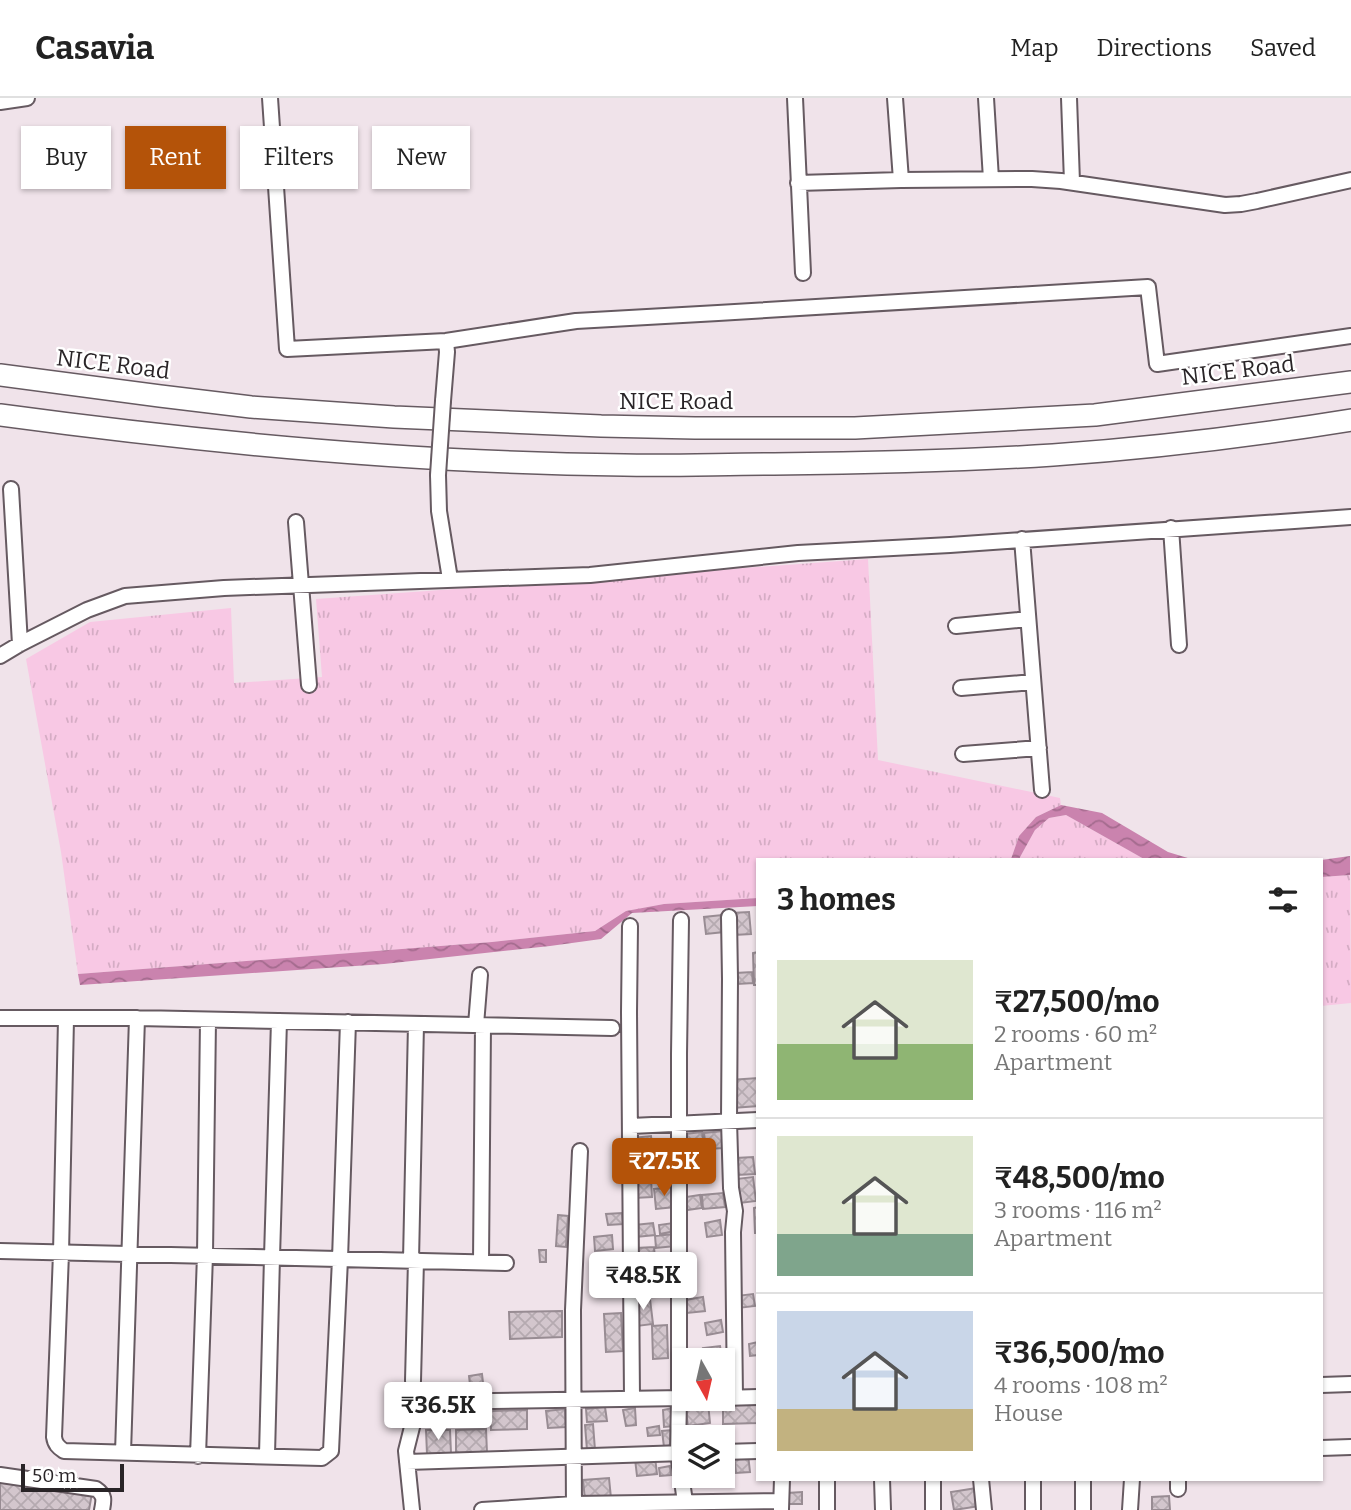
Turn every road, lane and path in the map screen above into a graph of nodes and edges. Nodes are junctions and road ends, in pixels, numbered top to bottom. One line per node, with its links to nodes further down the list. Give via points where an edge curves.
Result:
1 (27, 98): 7 (street)
2 (270, 98): 15 (street, via 287,349)
3 (795, 98): 11 (street)
4 (895, 98): 9 (street)
5 (986, 98): 8 (street)
6 (1069, 98): 12 (street)
7 (0, 103)
8 (991, 179): 9 (street); 12 (street)
9 (901, 180): 11 (street)
10 (1351, 180): 12 (street, via 1225,205)
11 (798, 183): 13 (street)
12 (1072, 183)
13 (803, 274)
14 (1351, 336): 15 (street, via 1157,363 1148,287 576,321)
15 (446, 341): 25 (street, bridge, via 438,475)
16 (0, 375): 17 (highway, NICE Road, via 251,407 394,418 695,428 855,428 1096,415)
17 (1351, 382)
18 (0, 415): 19 (highway, via 190,439 367,454 625,466 1055,455)
19 (1341, 422)
20 (11, 489): 29 (street)
21 (1351, 517): 23 (street)
22 (296, 522): 26 (street)
23 (1171, 528): 24 (street); 30 (street)
24 (1022, 540): 25 (street, via 798,553 590,575); 27 (street)
25 (450, 579): 26 (street)
26 (301, 585): 29 (street, via 125,596); 33 (street)
27 (1028, 619): 28 (street); 32 (street)
28 (956, 626)
29 (20, 644): 31 (street)
30 (1179, 645)
31 (0, 656)
32 (1033, 682): 34 (street); 35 (street)
33 (309, 685)
34 (961, 688)
35 (1039, 748): 36 (street); 37 (street)
36 (963, 754)
37 (1042, 790)
38 (729, 917): 52 (street)
39 (681, 920): 53 (street)
40 (630, 926): 54 (street)
41 (480, 975): 49 (street)
42 (0, 1018): 44 (street)
43 (137, 1018): 44 (street); 45 (street); 58 (street)
44 (66, 1019): 57 (street)
45 (208, 1020): 46 (street); 59 (street)
46 (279, 1021): 47 (street); 60 (street)
47 (348, 1022): 48 (street); 61 (street)
48 (416, 1024): 49 (street); 62 (street)
49 (480, 1025): 50 (street); 63 (street)
50 (612, 1028)
51 (756, 1120): 52 (street)
52 (729, 1121): 53 (street); 66 (street, via 735,1211)
53 (679, 1124): 54 (street); 65 (street)
54 (631, 1126): 73 (street)
55 (580, 1151): 74 (street)
56 (0, 1251): 57 (street)
57 (61, 1253): 58 (street); 78 (street, via 55,1442 64,1451)
58 (130, 1254): 59 (street); 78 (street)
59 (205, 1255): 60 (street); 81 (street)
60 (271, 1257): 61 (street); 82 (street)
61 (340, 1259): 62 (street); 82 (street, via 331,1451 322,1458)
62 (413, 1260): 63 (street); 67 (street)
63 (481, 1262): 64 (street)
64 (506, 1263)
65 (681, 1348)
66 (730, 1348)
67 (413, 1381)
68 (1351, 1384): 69 (street)
69 (1323, 1385)
70 (735, 1397): 71 (street)
71 (756, 1397)
72 (672, 1398): 73 (street)
73 (632, 1399): 74 (street)
74 (573, 1400): 83 (street); 84 (street, via 427,1402 415,1415)
75 (1351, 1447): 76 (street)
76 (1323, 1448)
77 (756, 1451): 79 (street)
78 (123, 1452): 81 (street)
79 (735, 1452)
80 (672, 1453): 83 (street)
81 (198, 1455): 82 (street)
82 (267, 1455)
83 (574, 1457): 84 (street); 97 (street)
84 (407, 1462): 99 (street)
85 (0, 1475): 98 (street, via 96,1489 104,1499)
86 (782, 1481): 96 (street)
87 (827, 1481): 101 (street)
88 (882, 1481): 102 (street)
89 (933, 1481): 103 (street)
90 (981, 1481): 104 (street)
91 (1033, 1481): 105 (street)
92 (1083, 1481): 106 (street)
93 (1132, 1481): 107 (street)
94 (684, 1488): 95 (street)
95 (685, 1502): 96 (street); 97 (street)
96 (781, 1505)
97 (574, 1507): 100 (street)
98 (102, 1510)
99 (412, 1510)
100 (482, 1510)
101 (827, 1510)
102 (883, 1510)
103 (933, 1510)
104 (984, 1510)
105 (1032, 1510)
106 (1083, 1510)
107 (1130, 1510)

